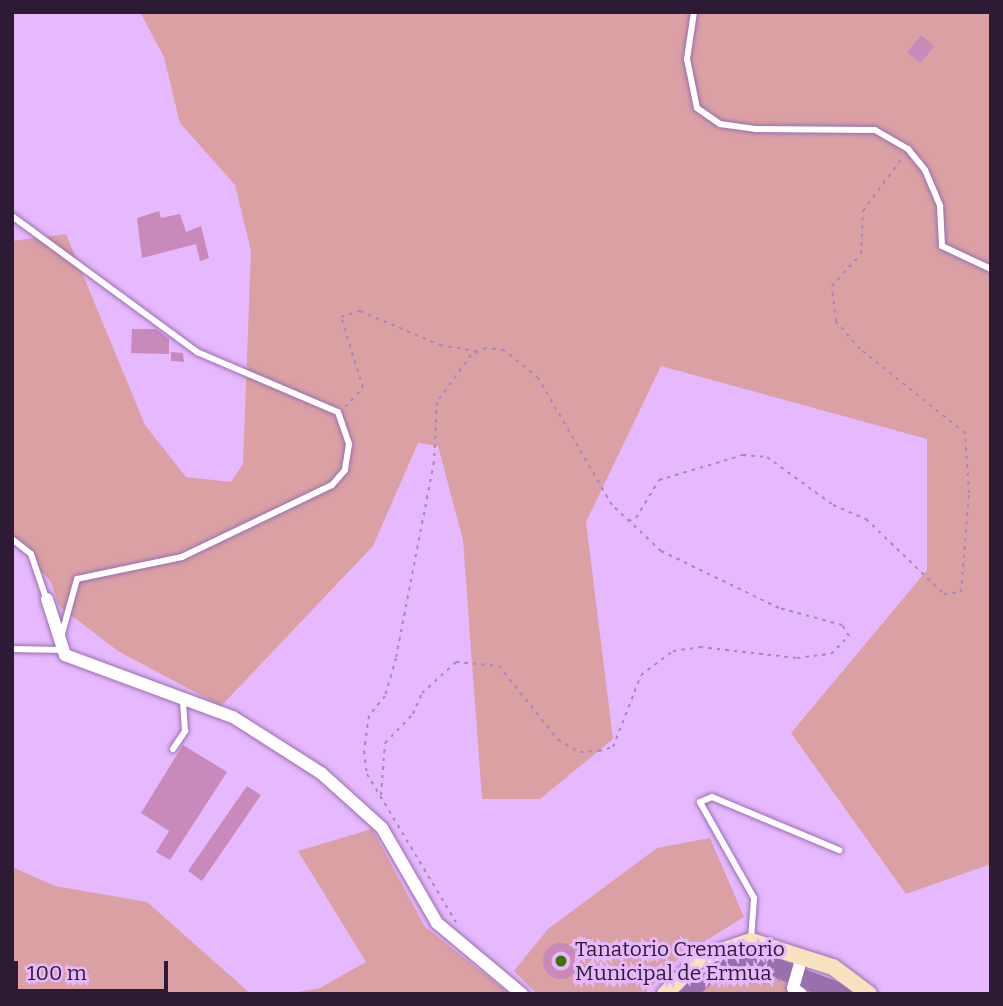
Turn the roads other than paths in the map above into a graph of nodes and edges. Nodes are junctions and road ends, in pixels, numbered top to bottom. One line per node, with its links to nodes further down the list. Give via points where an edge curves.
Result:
1 (694, 12): 3 (lane, via 687,59 691,98 720,124 875,130 908,149 936,191 942,246)
2 (12, 216): 6 (lane, via 197,352 338,412 349,444 345,470 332,485 182,557 78,579)
3 (991, 269)
4 (12, 539): 5 (lane, via 31,554)
5 (47, 599): 6 (street)
6 (62, 645): 7 (lane); 8 (street)
7 (12, 649)
8 (182, 695): 9 (lane, via 185,731); 14 (street, via 258,731 362,807 382,828 437,923)
9 (173, 749)
10 (839, 850): 11 (lane, via 712,797 700,802 754,898)
11 (751, 941): 12 (main road); 15 (main road, via 701,958)
12 (801, 961): 13 (street); 16 (main road, via 847,975)
13 (797, 986)
14 (522, 994)
15 (665, 994)
16 (869, 994)

